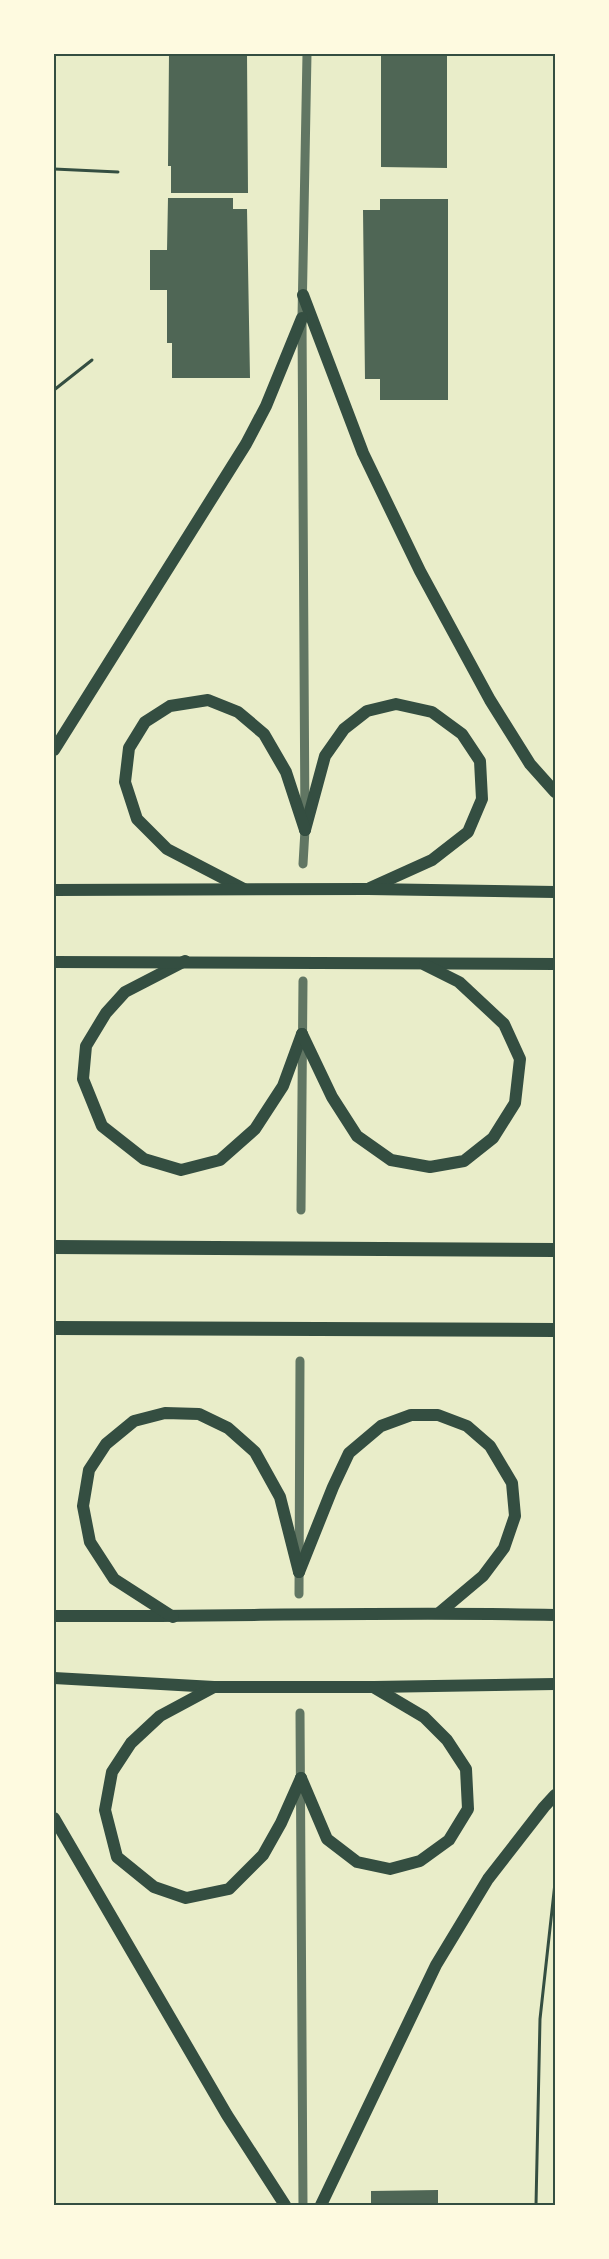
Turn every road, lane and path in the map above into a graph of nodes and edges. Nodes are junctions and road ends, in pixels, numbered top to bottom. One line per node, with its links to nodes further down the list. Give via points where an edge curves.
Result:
1 (307, 54): 4 (street)
2 (54, 169): 3 (path)
3 (118, 172)
4 (303, 294): 5 (street); 9 (main road, via 363,453 420,571 490,700 530,764)
5 (302, 318): 8 (main road, via 266,406 246,444); 10 (street)
6 (92, 360): 7 (path)
7 (54, 390)
8 (54, 750)
9 (555, 792)
10 (305, 830): 11 (street); 12 (main road, via 326,756 344,729 367,711 396,704 432,712 462,734 480,761 482,799 468,832 432,860); 14 (main road, via 286,772 264,734 238,712 208,700 170,706 145,722 129,748 125,782 137,819 167,849)
11 (304, 864)
12 (368, 889): 14 (main road); 15 (main road)
13 (54, 890): 14 (main road)
14 (247, 890)
15 (555, 892)
16 (186, 961): 17 (main road); 18 (main road); 21 (main road, via 125,992 106,1013 86,1046 83,1079 102,1126 144,1159 181,1170 220,1160 255,1129 283,1086)
17 (54, 962)
18 (423, 964): 19 (main road); 21 (main road, via 459,982 504,1024 520,1059 515,1102 493,1138 464,1160 430,1167 391,1160 357,1136 332,1097)
19 (555, 964)
20 (303, 981): 21 (street)
21 (302, 1034): 22 (street)
22 (302, 1210)
23 (54, 1248): 24 (highway)
24 (555, 1250)
25 (54, 1328): 26 (highway)
26 (555, 1330)
27 (300, 1361): 28 (street)
28 (299, 1572): 29 (street); 30 (main road, via 349,1453 381,1426 411,1415 438,1415 467,1426 490,1446 512,1482 514,1516 504,1548 484,1576); 33 (main road, via 280,1497 255,1452 228,1428 199,1414 165,1413 134,1421 106,1444 90,1470 83,1506 90,1542 114,1579)
29 (299, 1594)
30 (439, 1613): 31 (main road); 33 (main road)
31 (555, 1615)
32 (54, 1616): 33 (main road)
33 (173, 1616)
34 (54, 1678): 36 (main road)
35 (555, 1684): 37 (main road)
36 (214, 1687): 37 (main road); 39 (main road, via 160,1716 131,1743 112,1772 105,1810 117,1857 154,1887 186,1898 229,1888 263,1855)
37 (374, 1688): 39 (main road, via 424,1717 447,1740 466,1769 468,1809 449,1840 420,1861 390,1869 357,1862 327,1839)
38 (300, 1713): 39 (street)
39 (301, 1778): 44 (street)
40 (555, 1796): 45 (main road, via 488,1879 436,1965)
41 (54, 1818): 43 (main road, via 227,2115)
42 (555, 1883): 46 (path, via 540,2019)
43 (285, 2205)
44 (303, 2205)
45 (321, 2205)
46 (536, 2205)

